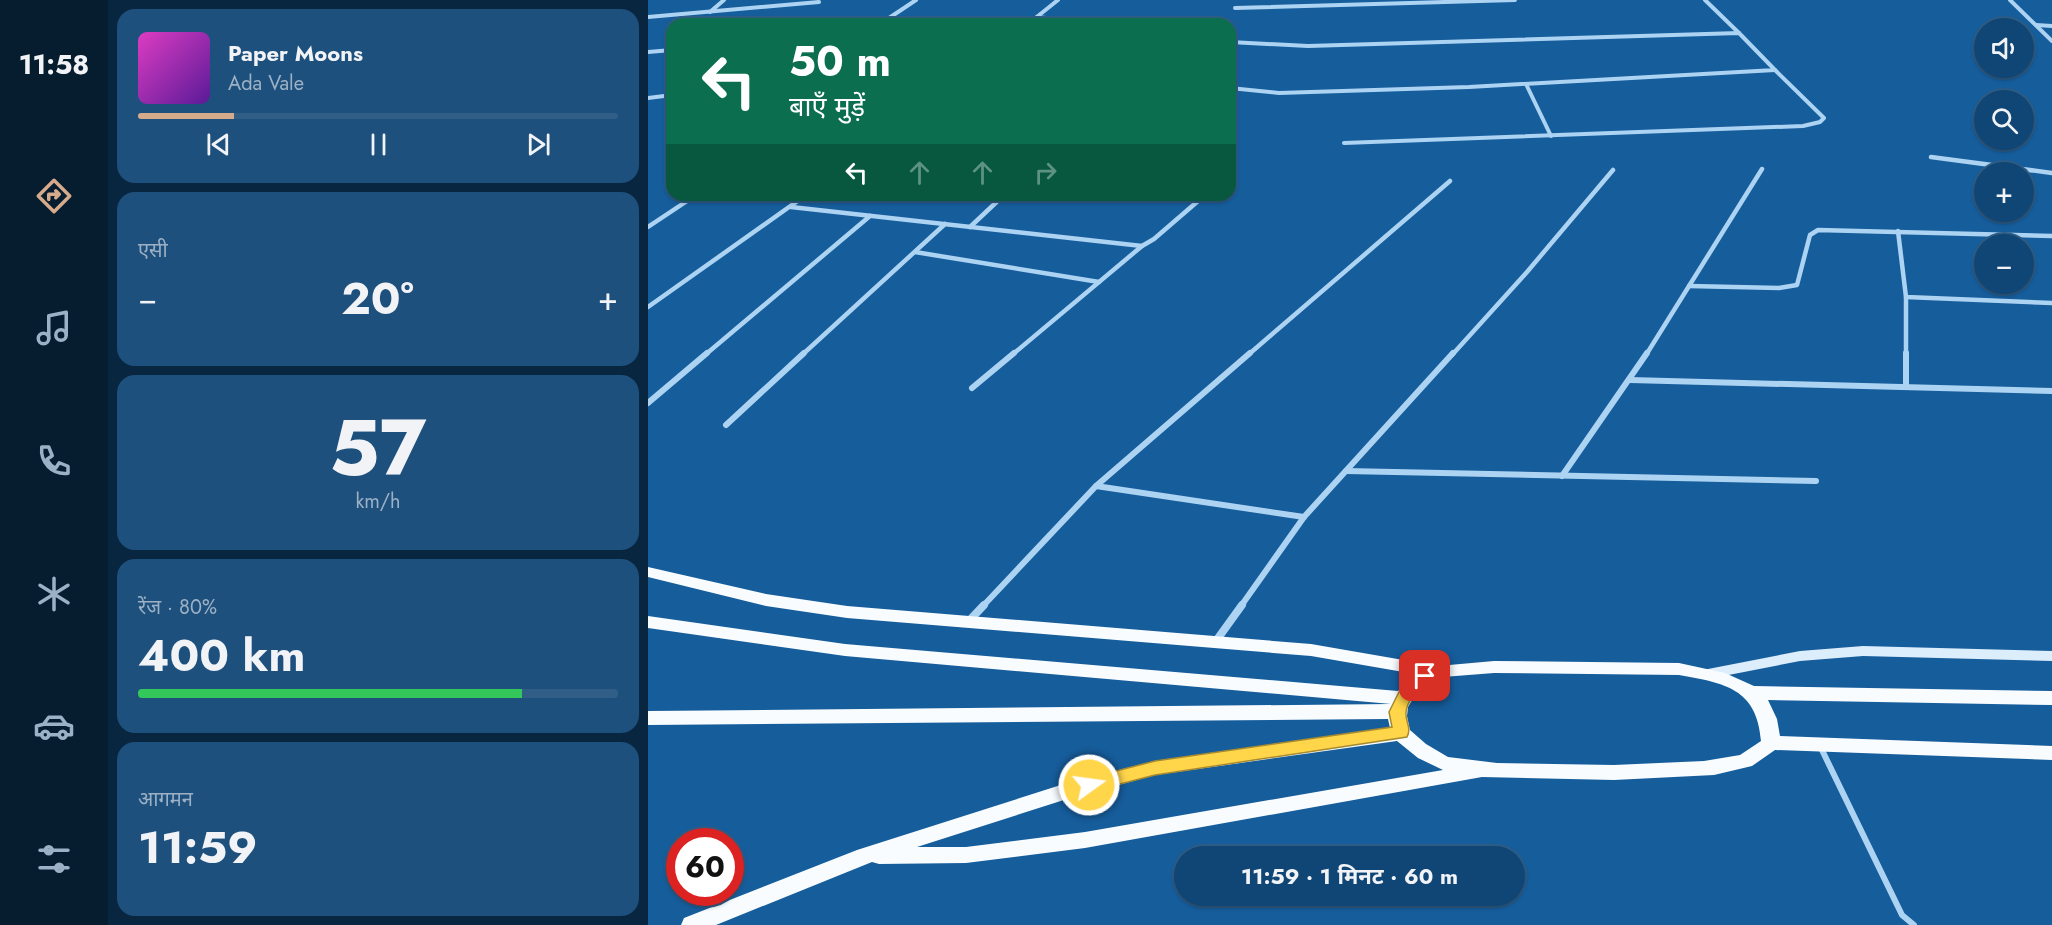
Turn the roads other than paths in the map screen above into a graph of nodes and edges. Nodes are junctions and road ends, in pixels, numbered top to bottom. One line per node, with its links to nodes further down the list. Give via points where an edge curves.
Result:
1 (724, 0): 12 (street)
2 (785, 0): 10 (street)
3 (916, 0): 15 (street)
4 (1058, 0): 14 (street)
5 (1500, 0): 6 (street); 11 (street)
6 (1515, 0)
7 (1705, 0): 19 (street)
8 (2010, 0): 17 (street)
9 (819, 2): 10 (street)
10 (784, 5): 12 (street)
11 (1235, 8)
12 (709, 12): 13 (street)
13 (648, 17)
14 (1037, 17): 16 (street)
15 (889, 18)
16 (1046, 18)
17 (2036, 25): 18 (street); 20 (street)
18 (2052, 26)
19 (1739, 33): 21 (street, via 1308,46); 24 (street)
20 (2052, 41)
21 (1236, 42)
22 (666, 50): 23 (street)
23 (648, 52)
24 (1776, 70): 25 (street); 29 (street, via 1824,118 1820,122 1803,126)
25 (1526, 84): 26 (street, via 1279,93); 29 (street)
26 (1236, 89)
27 (666, 96): 28 (street)
28 (648, 98)
29 (1551, 136): 30 (street)
30 (1344, 143)
31 (1931, 157): 34 (street)
32 (1762, 169): 50 (street)
33 (1613, 170): 60 (street, via 1527,272)
34 (2052, 173)
35 (1450, 182): 63 (street)
36 (687, 201): 43 (street)
37 (798, 201): 40 (street)
38 (998, 201): 44 (street)
39 (1198, 201): 47 (street)
40 (790, 207): 41 (street); 53 (street)
41 (870, 216): 42 (street); 58 (street)
42 (945, 224): 44 (street); 48 (street)
43 (648, 227)
44 (970, 227): 47 (street)
45 (1898, 231): 46 (street); 50 (street, via 1813,231 1797,285); 51 (street)
46 (2052, 236)
47 (1142, 246): 49 (street)
48 (915, 252): 49 (street); 59 (street)
49 (1099, 282): 56 (street)
50 (1689, 286): 54 (street)
51 (1906, 297): 52 (street); 55 (street)
52 (2052, 303)
53 (648, 306)
54 (1630, 380): 55 (street); 61 (street)
55 (1906, 387): 57 (street)
56 (972, 388)
57 (2052, 391)
58 (648, 403)
59 (726, 425)
60 (1346, 471): 61 (street); 64 (street)
61 (1562, 476): 62 (street)
62 (1816, 481)
63 (1096, 486): 64 (street); 67 (street)
64 (1304, 517): 68 (street)
65 (648, 572): 67 (main road, via 766,600 847,612)
66 (648, 622): 74 (main road, via 845,650)
67 (968, 622): 68 (main road)
68 (1215, 642): 70 (main road, via 1311,650)
69 (2052, 656): 71 (street, via 1863,651 1800,656)
70 (1438, 672): 71 (main road, via 1494,667 1586,667 1679,669); 74 (main road, via 1425,676 1407,690)
71 (1708, 674): 72 (main road, via 1730,680)
72 (1753, 693): 73 (main road); 77 (main road, via 1768,718)
73 (2052, 698)
74 (1400, 705): 75 (main road); 76 (main road)
75 (648, 718)
76 (1401, 732): 80 (main road, via 1419,750 1442,763); 81 (main road, via 1155,768 1067,791)
77 (1770, 743): 78 (main road); 80 (main road, via 1746,760 1705,769 1606,773)
78 (1820, 745): 79 (main road); 83 (lane, via 1902,915)
79 (2052, 753)
80 (1488, 770): 81 (main road, via 1085,840 966,855)
81 (864, 856): 82 (main road)
82 (692, 925)
83 (1914, 925)

